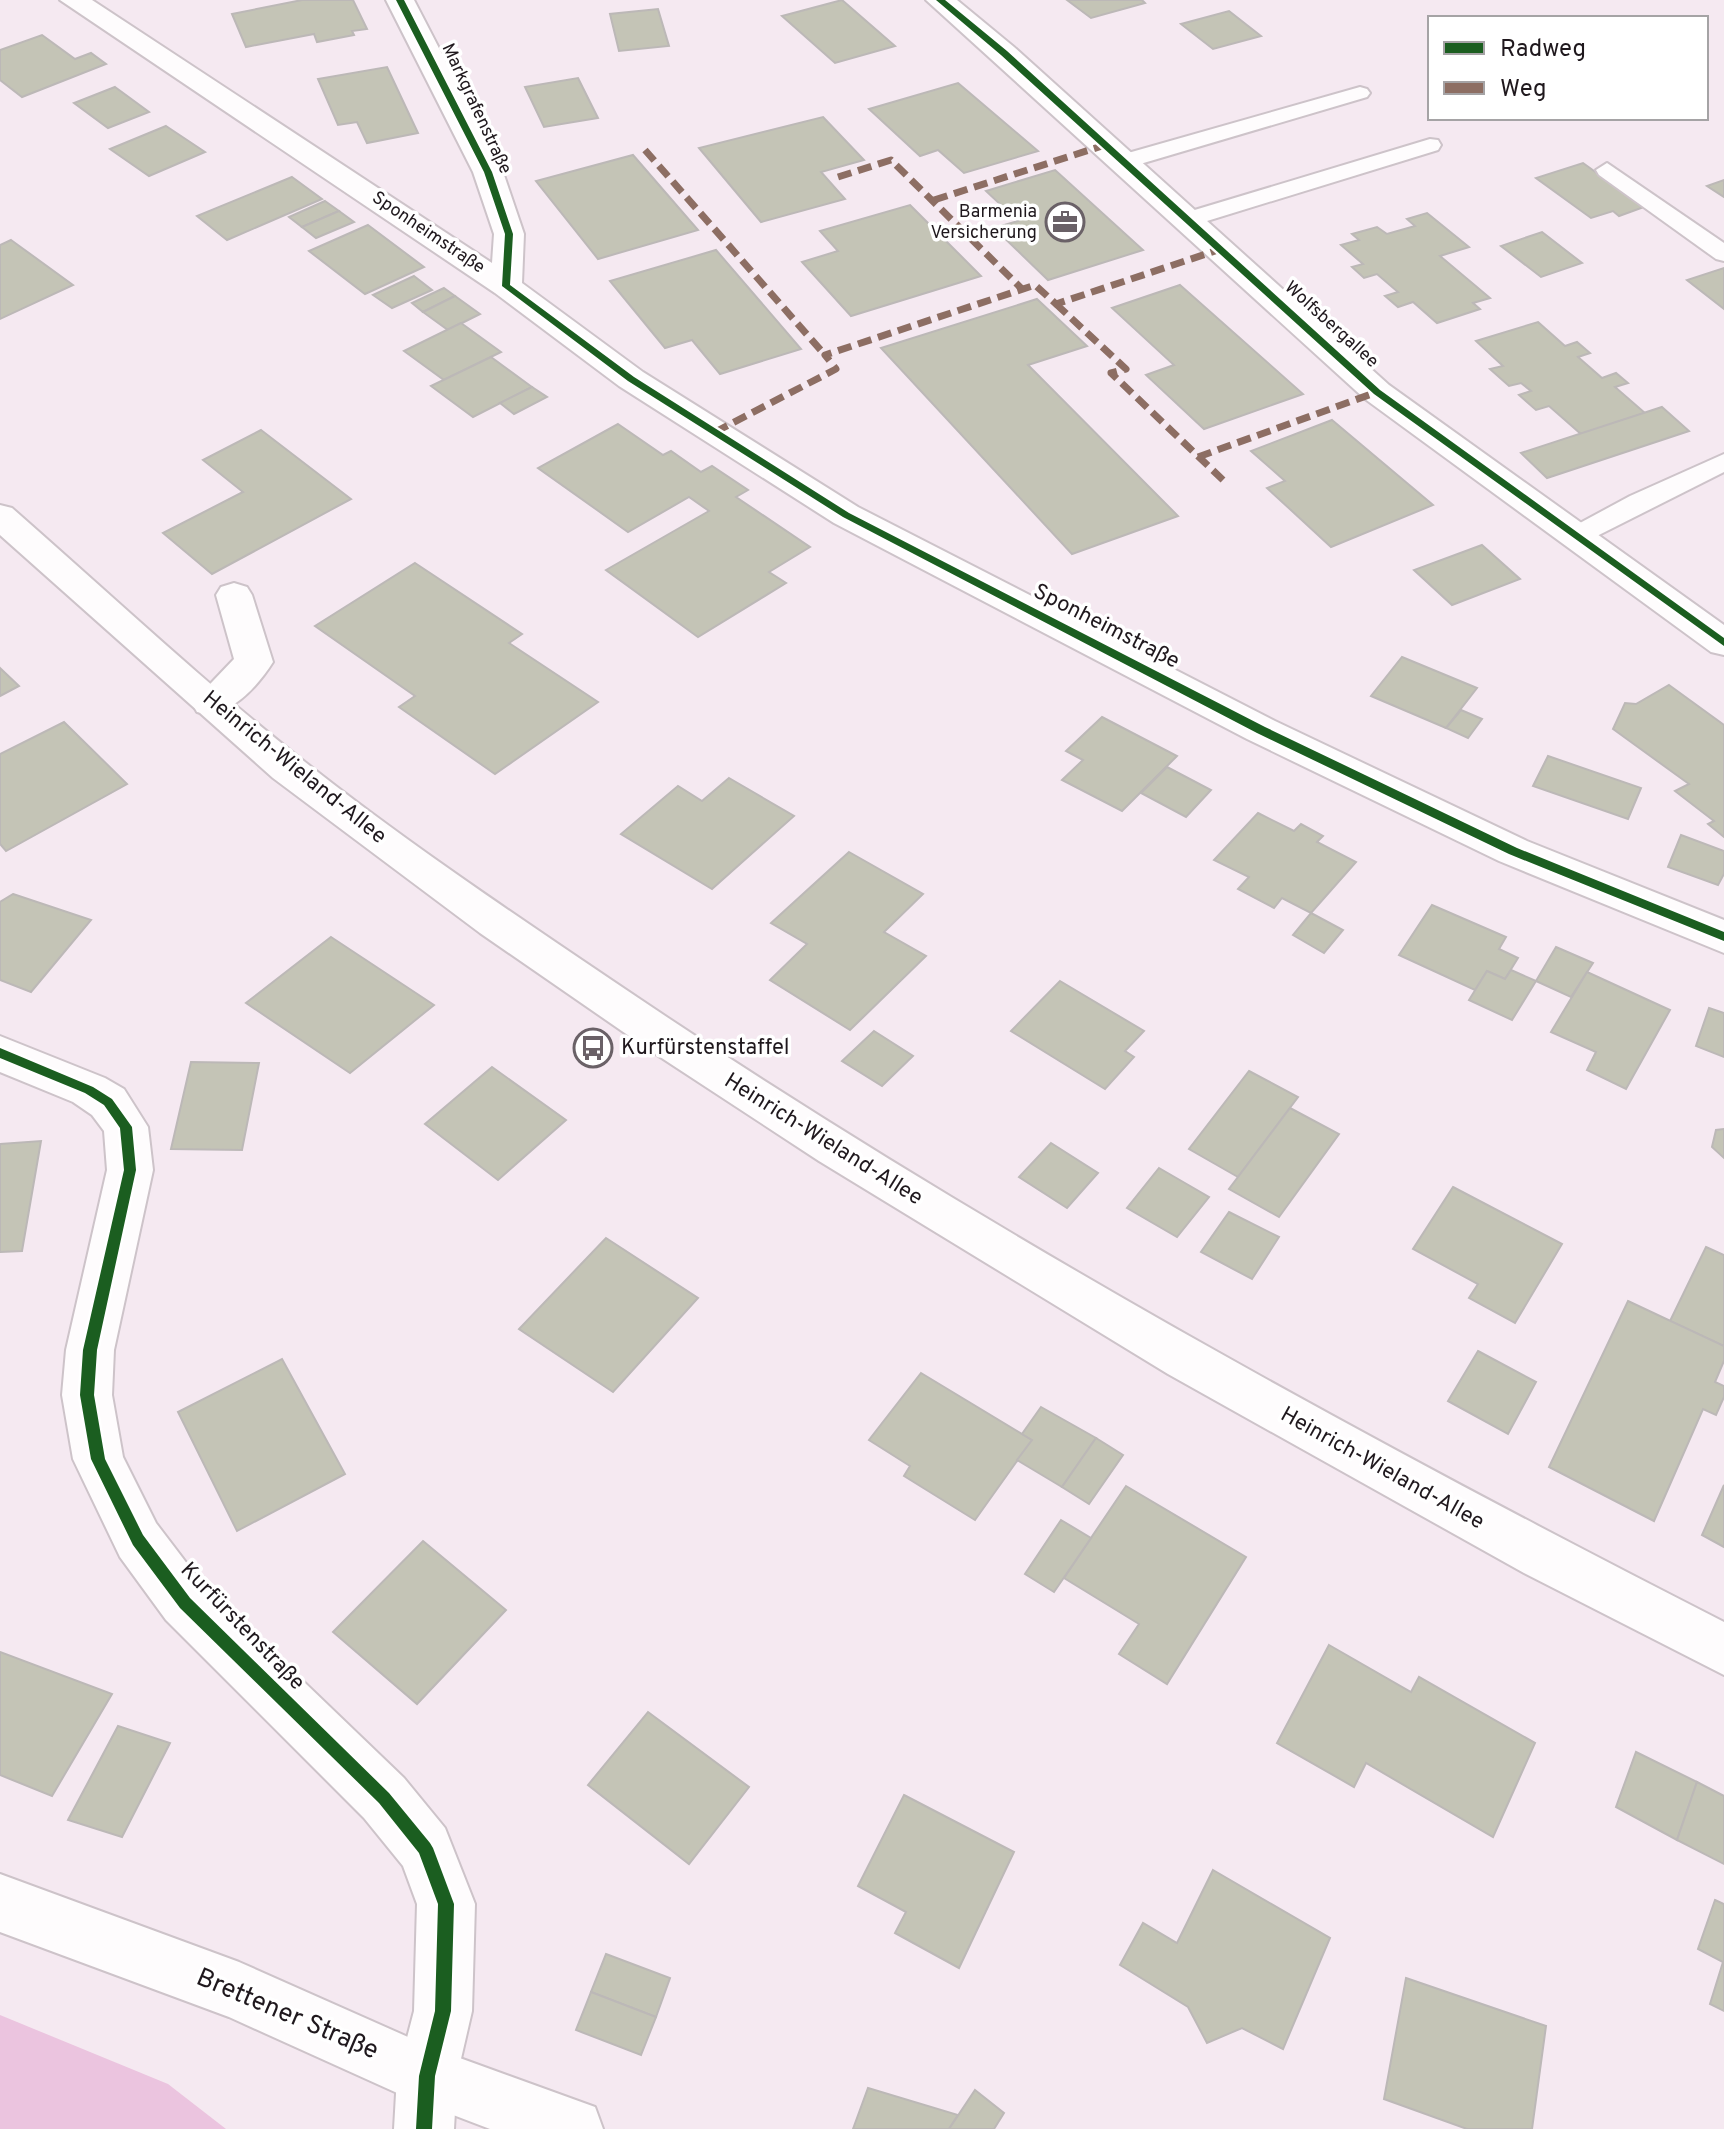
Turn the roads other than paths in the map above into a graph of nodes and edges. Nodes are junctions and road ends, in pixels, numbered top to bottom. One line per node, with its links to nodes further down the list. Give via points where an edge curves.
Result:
1 (74, 0): 10 (street, Sponheimstraße)
2 (400, 0): 10 (street, Markgrafenstraße, via 488,172 509,234)
3 (940, 0): 6 (street, Wolfsbergallee)
4 (1360, 93): 6 (lane)
5 (1430, 145): 8 (lane)
6 (1122, 162): 8 (street, Wolfsbergallee)
7 (1607, 170): 9 (lane)
8 (1186, 220): 13 (street, Wolfsbergallee, via 1377,392)
9 (1724, 254)
10 (506, 286): 17 (street, Sponheimstraße, via 631,379 846,515 1275,737 1513,851)
11 (1724, 462): 13 (lane)
12 (0, 516): 16 (street, Heinrich-Wieland-Allee)
13 (1576, 536): 15 (street, Wolfsbergallee)
14 (234, 595): 16 (street, via 254,662)
15 (1724, 643)
16 (211, 703): 19 (street, Heinrich-Wieland-Allee, via 328,801 634,1021 800,1126 1126,1325 1517,1544)
17 (1724, 937)
18 (0, 1053): 21 (street, Kurfürstenstraße, via 89,1090 108,1102 126,1127 130,1170 90,1350 87,1395 98,1459 138,1540 185,1603 384,1798 425,1848 446,1904 443,2011)
19 (1724, 1650)
20 (0, 1903): 21 (street, Brettener Straße, via 239,1991)
21 (425, 2102): 22 (street, Brettener Straße)
22 (573, 2129)

